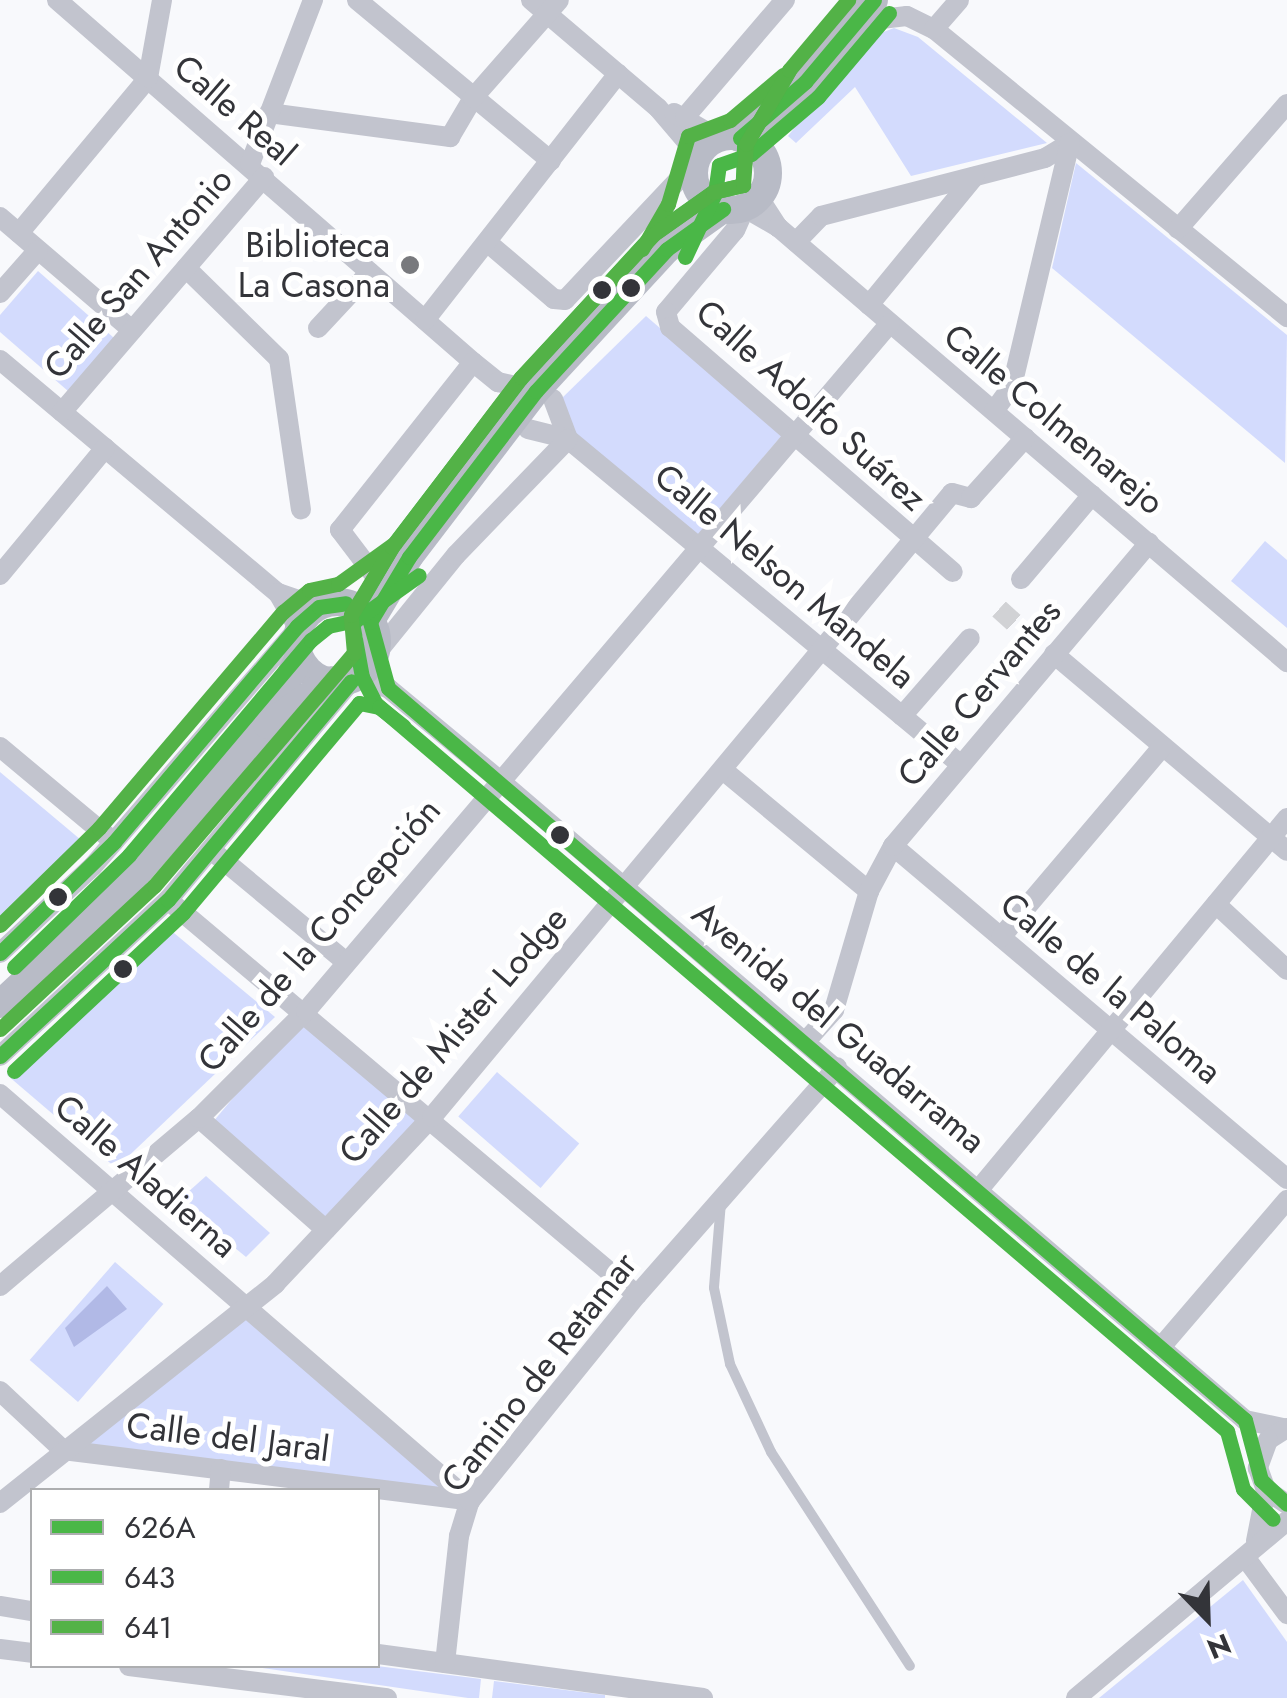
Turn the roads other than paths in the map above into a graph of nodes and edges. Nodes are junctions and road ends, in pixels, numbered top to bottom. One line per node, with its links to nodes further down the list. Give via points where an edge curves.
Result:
1 (57, 0): 12 (street, Calle Real)
2 (162, 0): 12 (street)
3 (313, 0): 16 (street, Calle San Antonio)
4 (357, 0): 13 (street)
5 (785, 0): 17 (street)
6 (874, 0): 9 (main road)
7 (959, 0): 10 (street)
8 (545, 5): 11 (street); 13 (street)
9 (856, 22): 10 (street, via 907,16); 19 (main road, via 805,82)
10 (934, 30): 18 (street)
11 (618, 74): 15 (street); 20 (street)
12 (148, 78): 21 (street, Calle Real); 26 (street)
13 (473, 98): 16 (street, via 450,138); 20 (street)
14 (1287, 104): 25 (street)
15 (658, 108): 17 (street); 19 (street)
16 (269, 114): 21 (street, Calle San Antonio)
17 (685, 117): 19 (street)
18 (1070, 143): 22 (street, via 1045,158); 25 (street); 44 (street, via 1012,386)
19 (719, 155): 23 (main road); 23 (main road, via 768,176); 27 (street, via 565,300 554,299); 29 (main road)
20 (551, 161): 27 (street)
21 (257, 171): 31 (street, Calle San Antonio); 32 (street, Calle Real)
22 (974, 177): 28 (street, via 821,216); 34 (street)
23 (742, 205): 28 (street, Calle Colmenarejo); 29 (main road); 47 (street, Calle Adolfo Suárez, via 735,230 666,318)
24 (0, 216): 26 (street)
25 (1178, 229): 35 (street)
26 (19, 233): 30 (street)
27 (487, 242): 36 (street)
28 (796, 242): 34 (street, Calle Colmenarejo)
29 (667, 249): 43 (main road)
30 (38, 250): 33 (street); 39 (street)
31 (186, 268): 39 (street, Calle San Antonio); 52 (street, via 278,359)
32 (370, 272): 36 (street, Calle Real); 38 (street)
33 (0, 294)
34 (870, 305): 37 (street, Calle Colmenarejo)
35 (1287, 317)
36 (425, 320): 41 (street, Calle Real)
37 (890, 323): 44 (street, Calle Colmenarejo); 47 (street, Calle de la Concepción)
38 (318, 328)
39 (132, 330): 45 (street, Calle San Antonio)
40 (0, 360): 45 (street)
41 (473, 362): 42 (street, Calle Real); 60 (street, via 340,530)
42 (498, 382): 43 (street, Calle Real); 46 (street, Calle Real)
43 (545, 395): 46 (main road); 49 (street)
44 (994, 411): 48 (street, Calle Colmenarejo)
45 (62, 412): 50 (street)
46 (521, 424): 49 (street); 56 (main road)
47 (792, 433): 53 (street, Calle Adolfo Suárez); 55 (street, Calle de la Concepción)
48 (1026, 438): 51 (street, Calle Colmenarejo); 53 (street, Calle de Mister Lodge, via 971,498 952,492)
49 (568, 439): 55 (street, Calle Nelson Mandela); 67 (street, via 456,555)
50 (105, 448): 58 (street); 61 (street)
51 (1092, 494): 54 (street, Calle Colmenarejo); 59 (street)
52 (301, 509)
53 (913, 540): 57 (street, Calle Adolfo Suárez); 66 (street, Calle de Mister Lodge)
54 (1149, 542): 68 (street, Calle Cervantes); 69 (street, Calle Colmenarejo)
55 (697, 544): 66 (street, Calle Nelson Mandela); 78 (street, Calle de la Concepción)
56 (408, 557): 60 (main road); 63 (main road)
57 (954, 572)
58 (0, 574)
59 (1021, 579)
60 (378, 580): 62 (main road)
61 (278, 592): 62 (street); 65 (street)
62 (332, 605): 63 (main road); 65 (main road)
63 (370, 622): 67 (main road)
64 (970, 638): 72 (street)
65 (297, 639): 70 (main road); 73 (main road); 80 (street)
66 (823, 651): 72 (street, Calle Nelson Mandela); 77 (street, Calle de Mister Lodge)
67 (378, 653): 70 (main road); 71 (street, Avenida del Guadarrama)
68 (1054, 654): 74 (street); 76 (street, Calle Cervantes)
69 (1287, 662)
70 (346, 680): 71 (street, Avenida del Guadarrama); 73 (main road); 83 (street)
71 (388, 688): 78 (street, Avenida del Guadarrama)
72 (902, 716): 76 (street, Calle Nelson Mandela)
73 (267, 726): 92 (main road, via 120,893)
74 (1163, 746): 81 (street); 88 (street)
75 (0, 747): 80 (street)
76 (960, 764): 82 (street, Calle Cervantes)
77 (723, 770): 84 (street, Calle de Mister Lodge); 85 (street)
78 (498, 779): 84 (street, Avenida del Guadarrama); 90 (street, Calle de la Concepción)
79 (1287, 818): 81 (street)
80 (114, 842): 89 (street)
81 (1279, 844): 87 (street)
82 (893, 846): 85 (street, Calle Cervantes); 88 (street, Calle de la Paloma)
83 (211, 850): 86 (street); 90 (street)
84 (622, 889): 95 (street, Avenida del Guadarrama); 99 (street, Calle de Mister Lodge)
85 (869, 891): 95 (street, Calle Cervantes, via 834,1010)
86 (168, 900): 93 (street); 96 (street)
87 (1216, 904): 91 (street); 94 (street)
88 (1000, 937): 94 (street, Calle de la Paloma)
89 (0, 954)
90 (346, 962): 93 (street, Calle de la Concepción)
91 (1287, 970)
92 (0, 1004)
93 (306, 1011): 99 (street); 100 (street, Calle de la Concepción)
94 (1112, 1030): 101 (street, Calle de la Paloma); 102 (street)
95 (806, 1041): 97 (street, Avenida del Guadarrama)
96 (0, 1056)
97 (837, 1067): 102 (street, Avenida del Guadarrama); 105 (street, Camino de Retamar)
98 (0, 1094): 103 (street, Calle Aladierna)
99 (432, 1117): 106 (street, Calle de Mister Lodge); 108 (street)
100 (199, 1118): 103 (street, Calle de la Concepción); 106 (street)
101 (1287, 1179)
102 (980, 1188): 110 (street, Avenida del Guadarrama)
103 (114, 1192): 107 (street, Calle de la Concepción); 109 (street, Calle Aladierna)
104 (1287, 1200): 110 (street)
105 (721, 1202): 108 (street, Camino de Retamar); 133 (lane, via 714,1288 730,1364 771,1452)
106 (326, 1230): 109 (street, Calle de Mister Lodge)
107 (0, 1286)
108 (637, 1295): 121 (street, Camino de Retamar)
109 (249, 1307): 114 (street, Calle de Mister Lodge); 121 (street, Calle Aladierna)
110 (1161, 1348): 112 (street, Avenida del Guadarrama)
111 (0, 1392): 114 (street)
112 (1245, 1420): 113 (street, Avenida del Guadarrama); 115 (street, Avenida del Guadarrama)
113 (1285, 1428): 115 (street)
114 (62, 1450): 116 (street, Calle del Jaral); 122 (street, Calle de Mister Lodge)
115 (1259, 1457): 120 (street, Avenida del Guadarrama)
116 (221, 1468): 117 (street); 118 (street, Calle del Jaral)
117 (219, 1488)
118 (377, 1488)
119 (380, 1488): 121 (street, Calle del Jaral)
120 (1266, 1490): 123 (street); 125 (street)
121 (470, 1500): 132 (street, Camino de Retamar, via 459,1536)
122 (0, 1503)
123 (1287, 1504)
124 (1287, 1521): 125 (street)
125 (1251, 1549): 128 (street); 137 (street)
126 (0, 1606): 127 (street)
127 (30, 1610)
128 (1287, 1614)
129 (0, 1649): 130 (street)
130 (30, 1653)
131 (380, 1654): 132 (street)
132 (444, 1663): 136 (street)
133 (910, 1666)
134 (145, 1668): 135 (street)
135 (387, 1698)
136 (703, 1698)
137 (1076, 1698)

